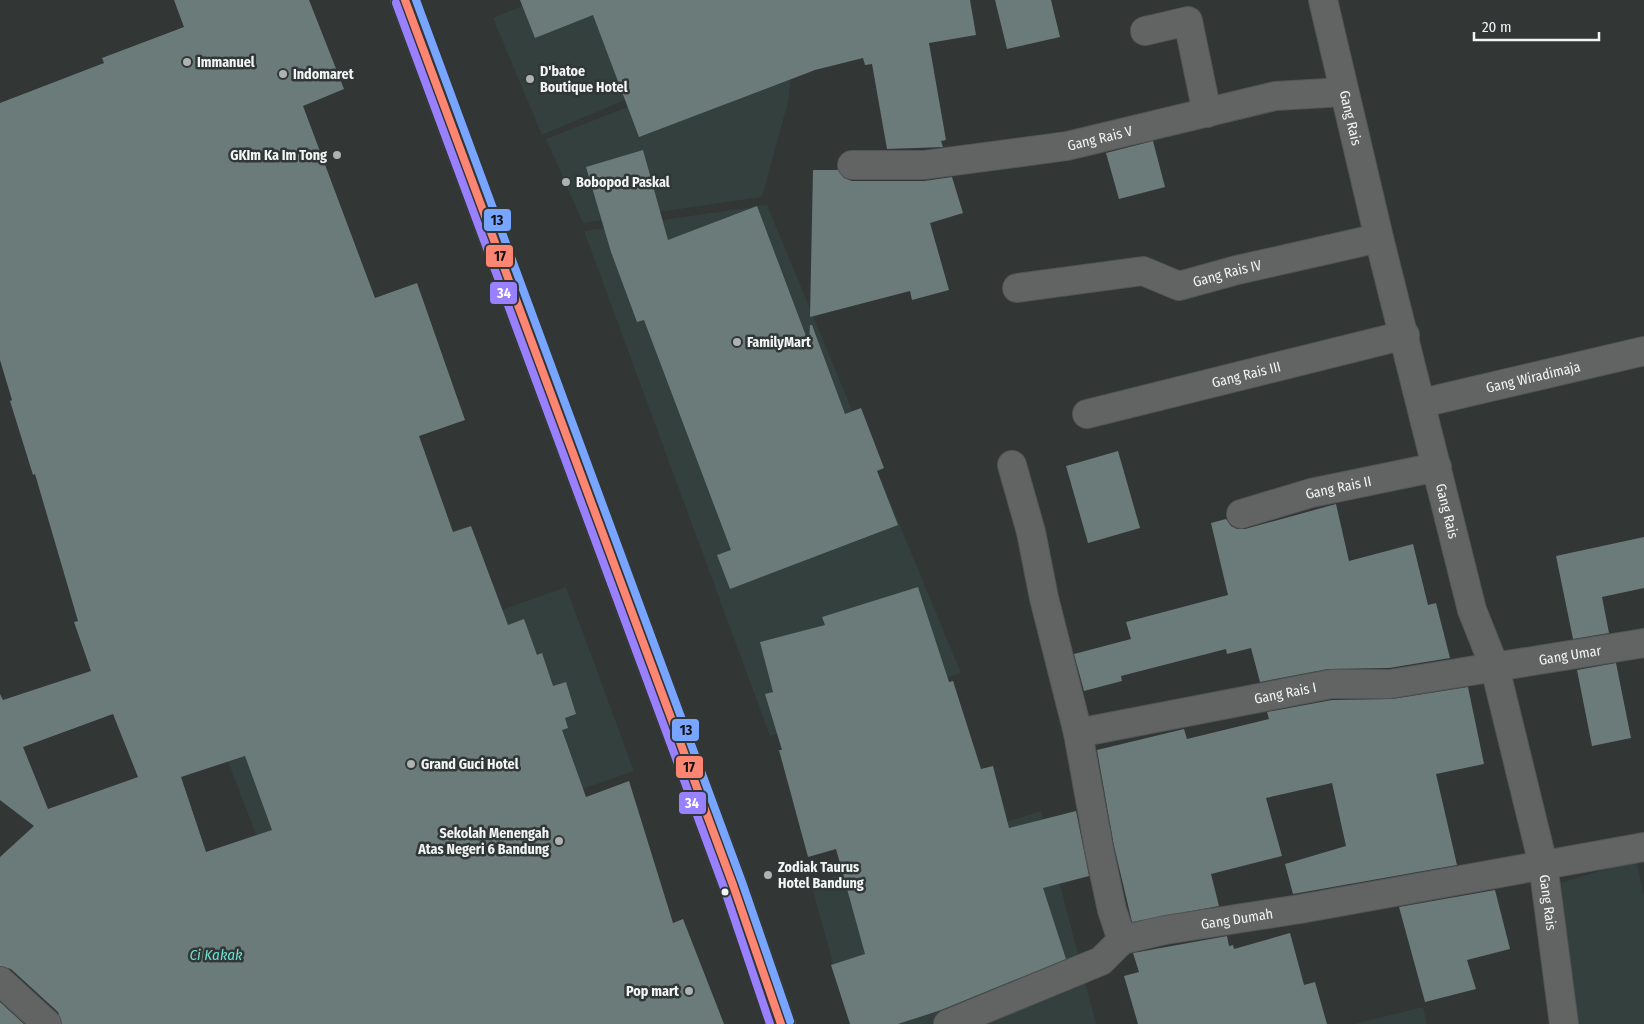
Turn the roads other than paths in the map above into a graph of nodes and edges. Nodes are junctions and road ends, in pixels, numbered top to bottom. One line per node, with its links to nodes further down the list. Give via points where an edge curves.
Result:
1 (405, 0): 24 (main road, via 733,885)
2 (1323, 0): 4 (street, Gang Rais)
3 (1145, 32): 5 (street, via 1188,22)
4 (1344, 92): 5 (street, Gang Rais V, via 1275,96); 7 (street, Gang Rais)
5 (1207, 113): 6 (street, Gang Rais V, via 1067,146 924,166)
6 (852, 165)
7 (1379, 238): 8 (street, Gang Rais IV, via 1179,286 1143,271); 9 (street, Gang Rais)
8 (1017, 288)
9 (1405, 335): 11 (street, Gang Rais); 12 (street, Gang Rais III)
10 (1644, 351): 11 (street, Gang Wiradimaja)
11 (1422, 403): 14 (street, Gang Rais)
12 (1087, 414)
13 (1012, 465): 18 (street)
14 (1438, 467): 15 (street, Gang Rais II, via 1311,493); 17 (street, Gang Rais, via 1472,610)
15 (1241, 514)
16 (1644, 643): 17 (street, Gang Umar)
17 (1494, 668): 18 (street, Gang Rais I, via 1390,684 1331,684); 20 (street, Gang Rais)
18 (1078, 732): 21 (street, via 1099,849)
19 (1644, 847): 20 (street, Gang Dumah)
20 (1543, 864): 21 (street, Gang Dumah); 26 (street, Gang Rais)
21 (1122, 940): 25 (street, via 1101,961)
22 (0, 981): 23 (street)
23 (47, 1024)
24 (781, 1024)
25 (948, 1024)
26 (1564, 1024)

